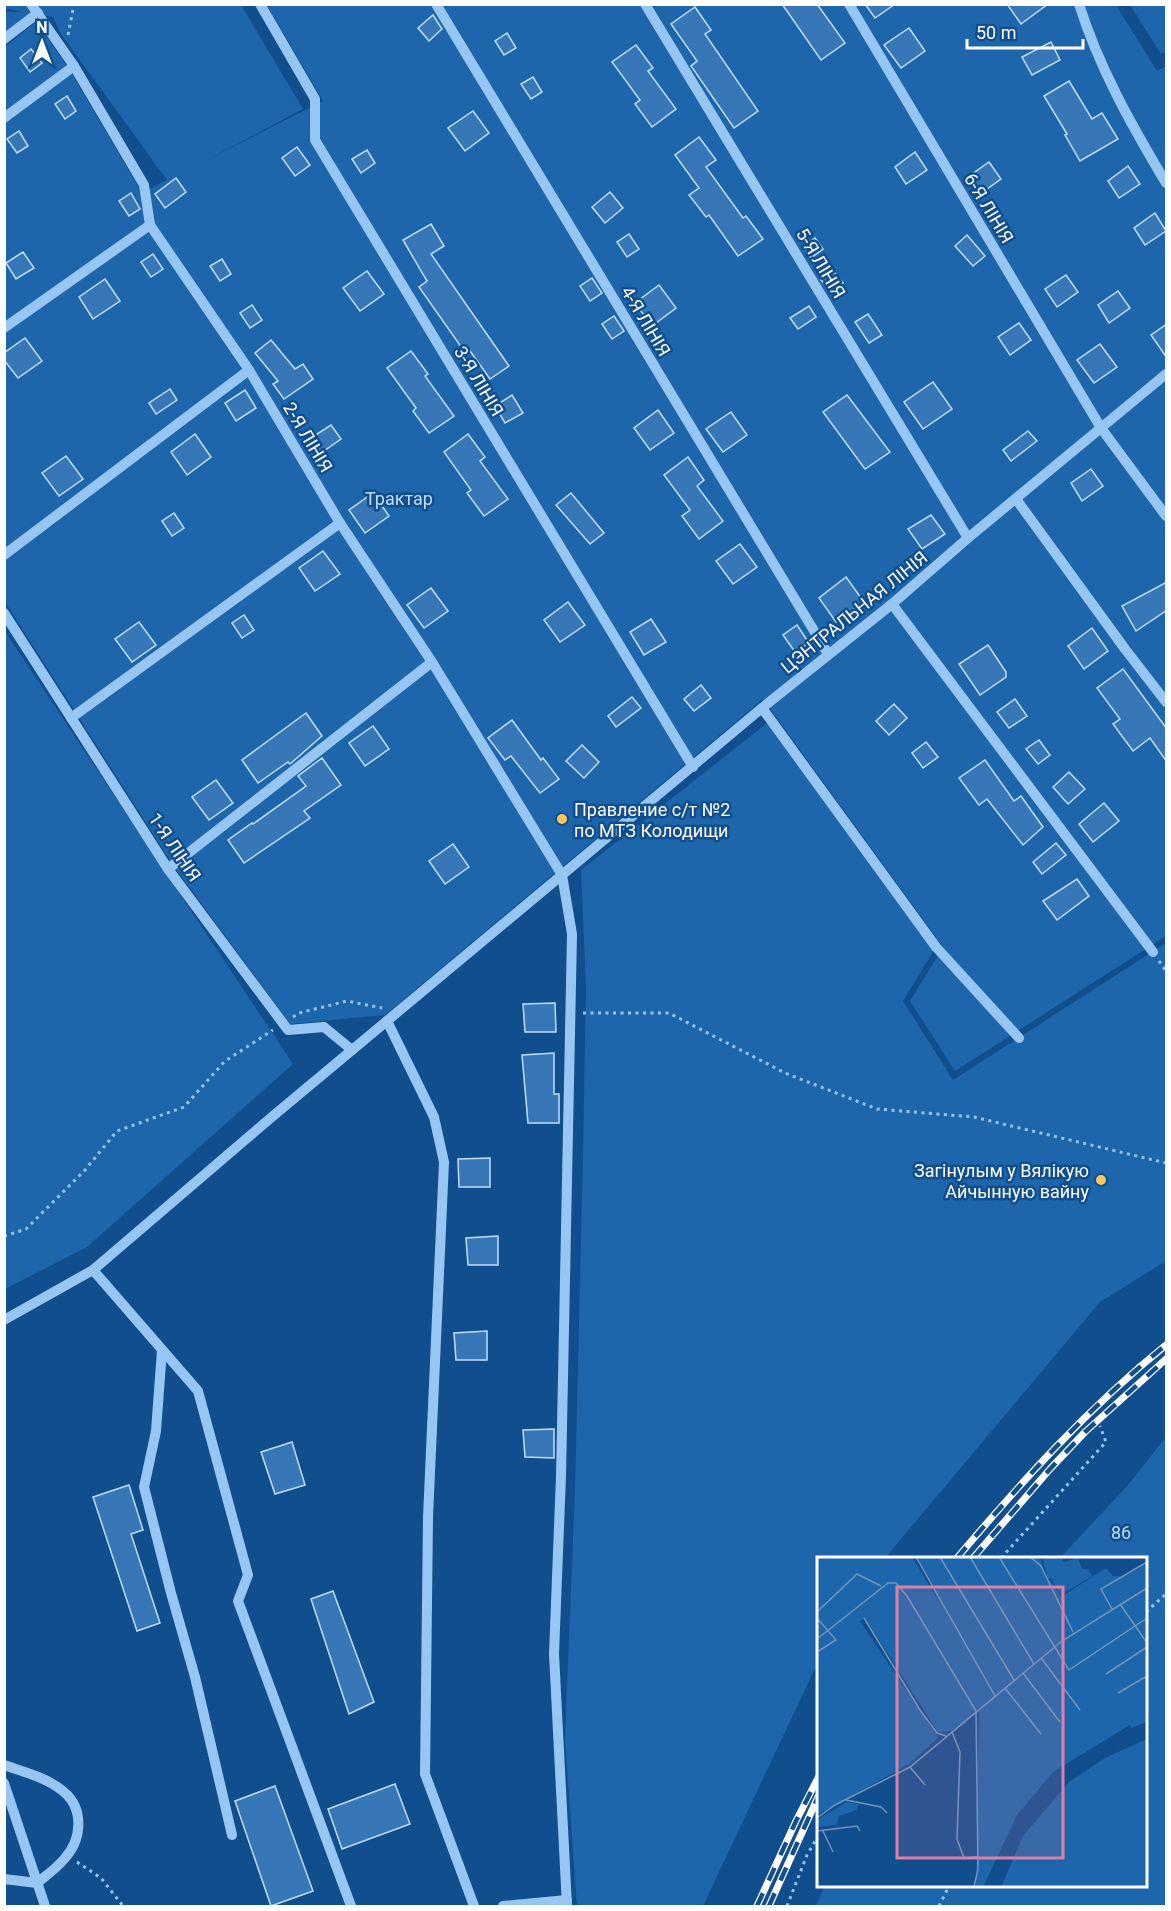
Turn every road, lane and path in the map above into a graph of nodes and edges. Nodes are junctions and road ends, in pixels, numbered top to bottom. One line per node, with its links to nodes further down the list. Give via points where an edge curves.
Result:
1 (74, 4): 9 (path)
2 (260, 4): 30 (street, 3-Я ЛІНІЯ, via 315,99 315,140)
3 (436, 4): 25 (street, 4-Я ЛІНІЯ)
4 (645, 4): 21 (street, 5-Я ЛІНІЯ)
5 (849, 4): 17 (street, 6-Я ЛІНІЯ)
6 (1079, 4): 12 (street, via 1095,51)
7 (34, 9): 8 (street); 9 (street, 2-Я ЛІНІЯ)
8 (4, 39)
9 (65, 52): 10 (street, 2-Я ЛІНІЯ)
10 (74, 66): 11 (street); 13 (street, 2-Я ЛІНІЯ, via 144,185)
11 (4, 118)
12 (1167, 183)
13 (150, 225): 14 (street); 15 (street, 2-Я ЛІНІЯ)
14 (4, 328)
15 (249, 369): 20 (street, 2-Я ЛІНІЯ); 22 (street)
16 (1167, 374): 17 (street, ЦЭНТРАЛЬНАЯ ЛІНІЯ)
17 (1101, 428): 18 (street, ЦЭНТРАЛЬНАЯ ЛІНІЯ); 19 (street, 6-Я ЛІНІЯ)
18 (1016, 499): 21 (street, ЦЭНТРАЛЬНАЯ ЛІНІЯ); 27 (street)
19 (1167, 516)
20 (340, 523): 26 (street, 2-Я ЛІНІЯ); 29 (street)
21 (968, 538): 23 (street, ЦЭНТРАЛЬНАЯ ЛІНІЯ)
22 (4, 555)
23 (892, 604): 25 (street, ЦЭНТРАЛЬНАЯ ЛІНІЯ); 33 (street)
24 (4, 613): 29 (street, 1-Я ЛІНІЯ)
25 (828, 654): 28 (street, ЦЭНТРАЛЬНАЯ ЛІНІЯ)
26 (432, 662): 31 (street); 32 (street, 2-Я ЛІНІЯ)
27 (1167, 702)
28 (762, 708): 30 (street, ЦЭНТРАЛЬНАЯ ЛІНІЯ); 38 (street, via 936,947)
29 (71, 717): 31 (street, 1-Я ЛІНІЯ)
30 (693, 767): 32 (street, ЦЭНТРАЛЬНАЯ ЛІНІЯ)
31 (168, 869): 37 (street, 1-Я ЛІНІЯ)
32 (562, 875): 35 (street, via 572,934); 36 (street, ЦЭНТРАЛЬНАЯ ЛІНІЯ)
33 (1153, 952)
34 (384, 1009): 37 (path, via 347,1001 299,1013)
35 (570, 1013): 40 (path, via 669,1013 784,1073 877,1110 974,1117); 57 (street, via 554,1654)
36 (387, 1021): 39 (street, ЦЭНТРАЛЬНАЯ ЛІНІЯ); 61 (street, via 434,1117 444,1162 428,1517 425,1774)
37 (283, 1024): 39 (street, via 288,1030 324,1027); 41 (path, via 225,1061 184,1107 117,1131 85,1170 26,1229)
38 (1019, 1038)
39 (352, 1050): 42 (street, ЦЭНТРАЛЬНАЯ ЛІНІЯ)
40 (1167, 1163)
41 (4, 1236)
42 (93, 1270): 43 (street, ЦЭНТРАЛЬНАЯ ЛІНІЯ); 44 (street)
43 (4, 1320)
44 (162, 1350): 51 (street, via 156,1431 144,1487); 60 (street, via 198,1391 248,1575 238,1601)
45 (1100, 1426): 46 (path, via 1106,1442)
46 (1002, 1557)
47 (1167, 1594): 48 (path)
48 (1147, 1611)
49 (4, 1765): 53 (street, via 33,1774 64,1791 77,1808 79,1832)
50 (4, 1783): 55 (street)
51 (232, 1835)
52 (817, 1839): 63 (path)
53 (68, 1856): 55 (street); 59 (path, via 101,1878)
54 (4, 1879): 55 (street)
55 (37, 1883): 58 (street)
56 (948, 1887): 64 (path)
57 (567, 1903): 62 (street)
58 (45, 1906)
59 (123, 1906)
60 (351, 1906)
61 (474, 1906)
62 (503, 1906)
63 (787, 1906)
64 (939, 1906)

